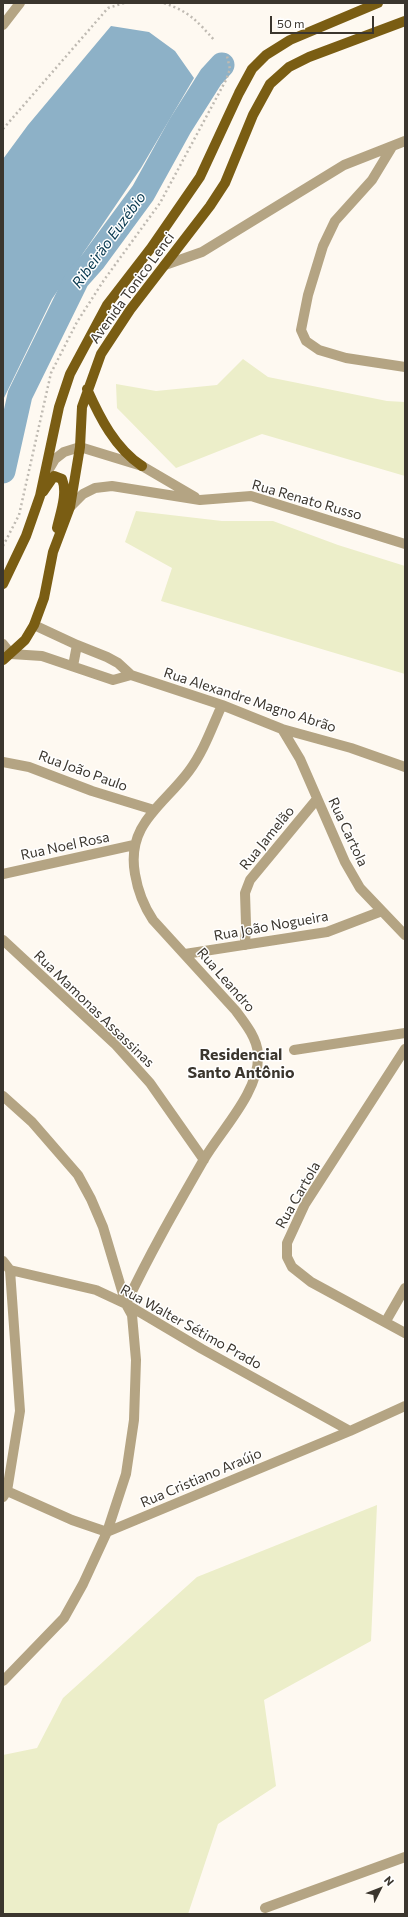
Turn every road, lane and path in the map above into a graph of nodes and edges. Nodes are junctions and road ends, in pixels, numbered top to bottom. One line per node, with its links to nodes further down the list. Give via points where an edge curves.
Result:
1 (20, 3): 6 (street)
2 (124, 3): 10 (path, via 108,8)
3 (164, 3): 7 (path, via 182,9)
4 (378, 3): 18 (main road, Avenida Tonico Lenci, via 290,40 266,55 252,69 200,177 151,248 107,305 86,341 58,406)
5 (405, 21): 13 (main road, Avenida Tonico Lenci, via 309,57 289,67 270,84 253,115 225,183)
6 (3, 26)
7 (215, 41)
8 (227, 56): 9 (path, via 230,69)
9 (226, 80)
10 (3, 129)
11 (405, 141): 12 (street)
12 (392, 147): 13 (street, via 344,165 202,252); 14 (street, via 372,180 335,221 323,246 301,330 306,341 319,350 346,358)
13 (165, 265): 15 (main road, Avenida Tonico Lenci, via 116,329 101,354)
14 (405, 367)
15 (87, 389): 16 (main road, Avenida Tonico Lenci, via 81,418); 17 (main road, via 98,414 119,446)
16 (80, 447): 17 (street); 18 (street, via 64,452 55,459); 21 (main road, Avenida Tonico Lenci)
17 (142, 466): 20 (street)
18 (43, 478): 19 (main road, Avenida Tonico Lenci)
19 (40, 496): 23 (main road, via 51,478 58,476 62,479 63,501); 24 (main road, Avenida Tonico Lenci, via 26,536)
20 (200, 500): 21 (street, Rua Renato Russo, via 112,486 95,488 83,494); 22 (street, Rua Renato Russo, via 251,496)
21 (70, 508): 23 (main road, Avenida Tonico Lenci)
22 (405, 544)
23 (53, 552): 25 (main road, Avenida Tonico Lenci, via 44,598)
24 (3, 584)
25 (34, 625): 27 (street); 28 (main road, Avenida Tonico Lenci, via 25,640)
26 (3, 644): 28 (street)
27 (77, 645): 29 (street); 30 (street, via 113,660)
28 (7, 657): 29 (street, via 42,656)
29 (73, 666): 30 (street, via 113,680)
30 (131, 675): 31 (street, Rua Alexandre Magno Abrão)
31 (222, 705): 32 (street, Rua Alexandre Magno Abrão); 36 (street, Rua Leandro, via 189,772)
32 (282, 729): 34 (street, Rua Alexandre Magno Abrão, via 352,748); 35 (street, Rua Cartola, via 300,759)
33 (3, 762): 36 (street, Rua João Paulo, via 29,767 92,791)
34 (405, 767)
35 (317, 799): 39 (street, Rua Cartola, via 345,862 360,888); 42 (street, Rua Jamelão, via 246,888)
36 (154, 810): 37 (street, Rua Leandro, via 137,835)
37 (134, 845): 38 (street, Rua Noel Rosa); 43 (street, Rua Leandro, via 133,864 143,905 153,920)
38 (3, 874)
39 (382, 911): 40 (street, Rua Cartola); 42 (street, Rua João Nogueira, via 327,932)
40 (405, 935)
41 (3, 940): 48 (street, Rua Mamonas Assassinas, via 115,1044 150,1083)
42 (245, 945): 43 (street, Rua João Nogueira)
43 (185, 954): 48 (street, Rua Leandro, via 236,1011 248,1028 258,1055 255,1073 246,1097)
44 (405, 1033): 46 (street)
45 (405, 1049): 53 (street, Rua Cartola, via 305,1204 287,1243 287,1257 292,1267 302,1276)
46 (294, 1050)
47 (3, 1096): 52 (street, via 32,1122 78,1175 103,1227)
48 (204, 1160): 52 (street, Rua Leandro, via 153,1248)
49 (3, 1261): 50 (street)
50 (10, 1270): 52 (street, Rua Walter Sétimo Prado, via 96,1290); 57 (street, via 20,1411)
51 (405, 1288): 53 (street)
52 (126, 1304): 56 (street, Rua Walter Sétimo Prado, via 202,1350); 58 (street, via 132,1315 136,1360 134,1420 126,1474)
53 (386, 1321): 54 (street, Rua Cartola)
54 (405, 1333)
55 (405, 1406): 56 (street, Rua Cristiano Araújo)
56 (350, 1431): 58 (street, Rua Cristiano Araújo)
57 (5, 1494): 58 (street)
58 (107, 1532): 59 (street, via 84,1584 64,1618)
59 (3, 1681)
60 (405, 1857): 61 (street)
61 (265, 1908)

